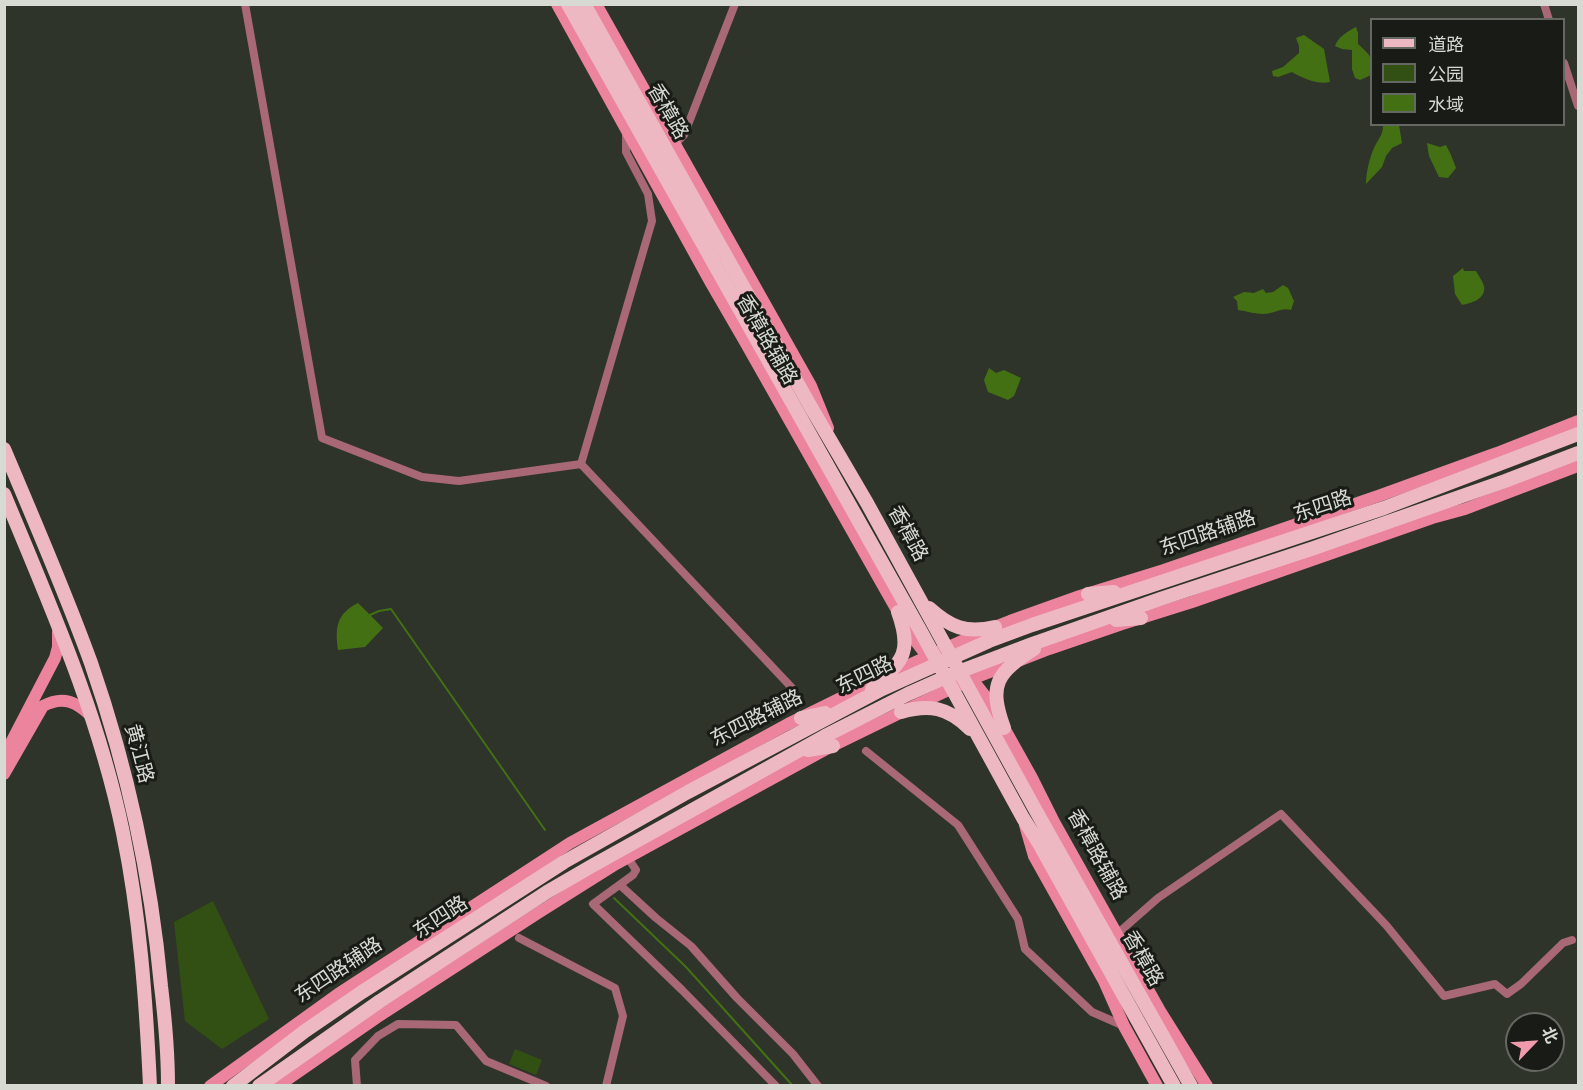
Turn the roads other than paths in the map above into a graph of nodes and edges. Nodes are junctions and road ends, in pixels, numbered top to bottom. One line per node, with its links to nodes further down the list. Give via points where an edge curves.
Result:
1 (245, 4): 18 (street, via 322,438 422,477 459,481)
2 (557, 4): 9 (main road, 香樟路辅路)
3 (568, 4): 7 (main road, 香樟路)
4 (584, 4): 15 (main road, 香樟路)
5 (596, 4): 12 (main road)
6 (735, 4): 12 (street, via 684,135)
7 (593, 49): 9 (main road); 31 (main road, 香樟路)
8 (1565, 69): 10 (street)
9 (605, 89): 11 (main road, 香樟路辅路)
10 (1578, 106)
11 (626, 128): 18 (street, via 626,152 648,194 652,222); 24 (main road, 香樟路辅路)
12 (674, 145): 15 (main road, via 812,387)
13 (1578, 421): 22 (main road, 东四路辅路, via 1382,495)
14 (1578, 434): 21 (main road, 东四路, via 1384,508)
15 (834, 443): 23 (main road, 香樟路)
16 (4, 449): 57 (main road, 黄江路, via 85,648 128,789 152,908)
17 (1578, 453): 27 (main road, 东四路)
18 (581, 464): 36 (street)
19 (1578, 466): 25 (main road, via 1465,509)
20 (4, 494): 26 (main road, 黄江路)
21 (1134, 591): 22 (main road); 30 (main road, 东四路)
22 (1088, 594): 28 (main road, 东四路辅路)
23 (921, 599): 28 (main road, via 957,627); 30 (main road, 香樟路)
24 (898, 612): 31 (main road, 香樟路辅路, via 911,635); 33 (main road, via 904,647 898,664)
25 (1141, 618): 27 (main road); 32 (main road)
26 (56, 619): 40 (main road, 黄江路); 47 (main road, via 59,637 55,658)
27 (1096, 622): 29 (main road, 东四路)
28 (995, 627): 30 (main road, 东四路辅路)
29 (1057, 636): 32 (main road); 34 (main road, 东四路)
30 (951, 653): 31 (main road, 东四路); 34 (main road, 香樟路)
31 (933, 659): 33 (main road, 东四路辅路); 35 (main road, 香樟路); 37 (main road, 东四路)
32 (1016, 661): 34 (main road); 42 (main road, via 997,686 997,705)
33 (888, 674): 37 (main road); 41 (main road, 东四路辅路)
34 (965, 676): 35 (main road, 东四路); 42 (main road, 香樟路辅路, via 989,701); 69 (main road, 香樟路)
35 (947, 681): 39 (main road); 43 (main road, 香樟路); 46 (main road, 东四路, via 908,694)
36 (794, 690)
37 (857, 702): 38 (main road, 东四路)
38 (839, 711): 41 (main road); 59 (main road, 东四路, via 564,861 305,1031)
39 (901, 712): 43 (main road, via 924,707 940,709 964,723); 44 (main road)
40 (92, 717): 48 (main road, via 71,701 43,706); 56 (main road, 黄江路, via 130,866 142,963)
41 (801, 718): 58 (main road, 东四路辅路, via 537,864 338,994)
42 (1004, 728): 52 (main road, 香樟路辅路)
43 (981, 742): 49 (main road, 香樟路)
44 (833, 746): 46 (main road); 50 (main road)
45 (866, 751): 55 (street, via 958,825 1018,919 1025,949 1092,1012)
46 (797, 752): 60 (main road, 东四路, via 547,892 362,1013)
47 (4, 756)
48 (4, 774)
49 (1023, 818): 55 (main road, 香樟路, via 1034,856 1104,981); 68 (main road, 香樟路)
50 (628, 858): 51 (street, via 636,870); 61 (main road, via 395,1006)
51 (620, 885): 65 (street, via 593,904); 66 (street, via 691,946)
52 (1117, 934): 54 (street, via 1158,898 1281,814 1386,925 1444,996 1495,984 1507,994 1563,943); 70 (main road, 香樟路辅路)
53 (519, 938): 64 (street, via 615,988 623,1016)
54 (1572, 940)
55 (1124, 1026): 67 (main road, 香樟路)
56 (150, 1086)
57 (168, 1086)
58 (210, 1086)
59 (233, 1086)
60 (259, 1086)
61 (278, 1086)
62 (357, 1086): 63 (street, via 355,1060 378,1036 398,1024 456,1024 486,1061)
63 (546, 1086)
64 (606, 1086)
65 (776, 1086)
66 (818, 1086)
67 (1157, 1086)
68 (1174, 1086)
69 (1191, 1086)
70 (1207, 1086)

